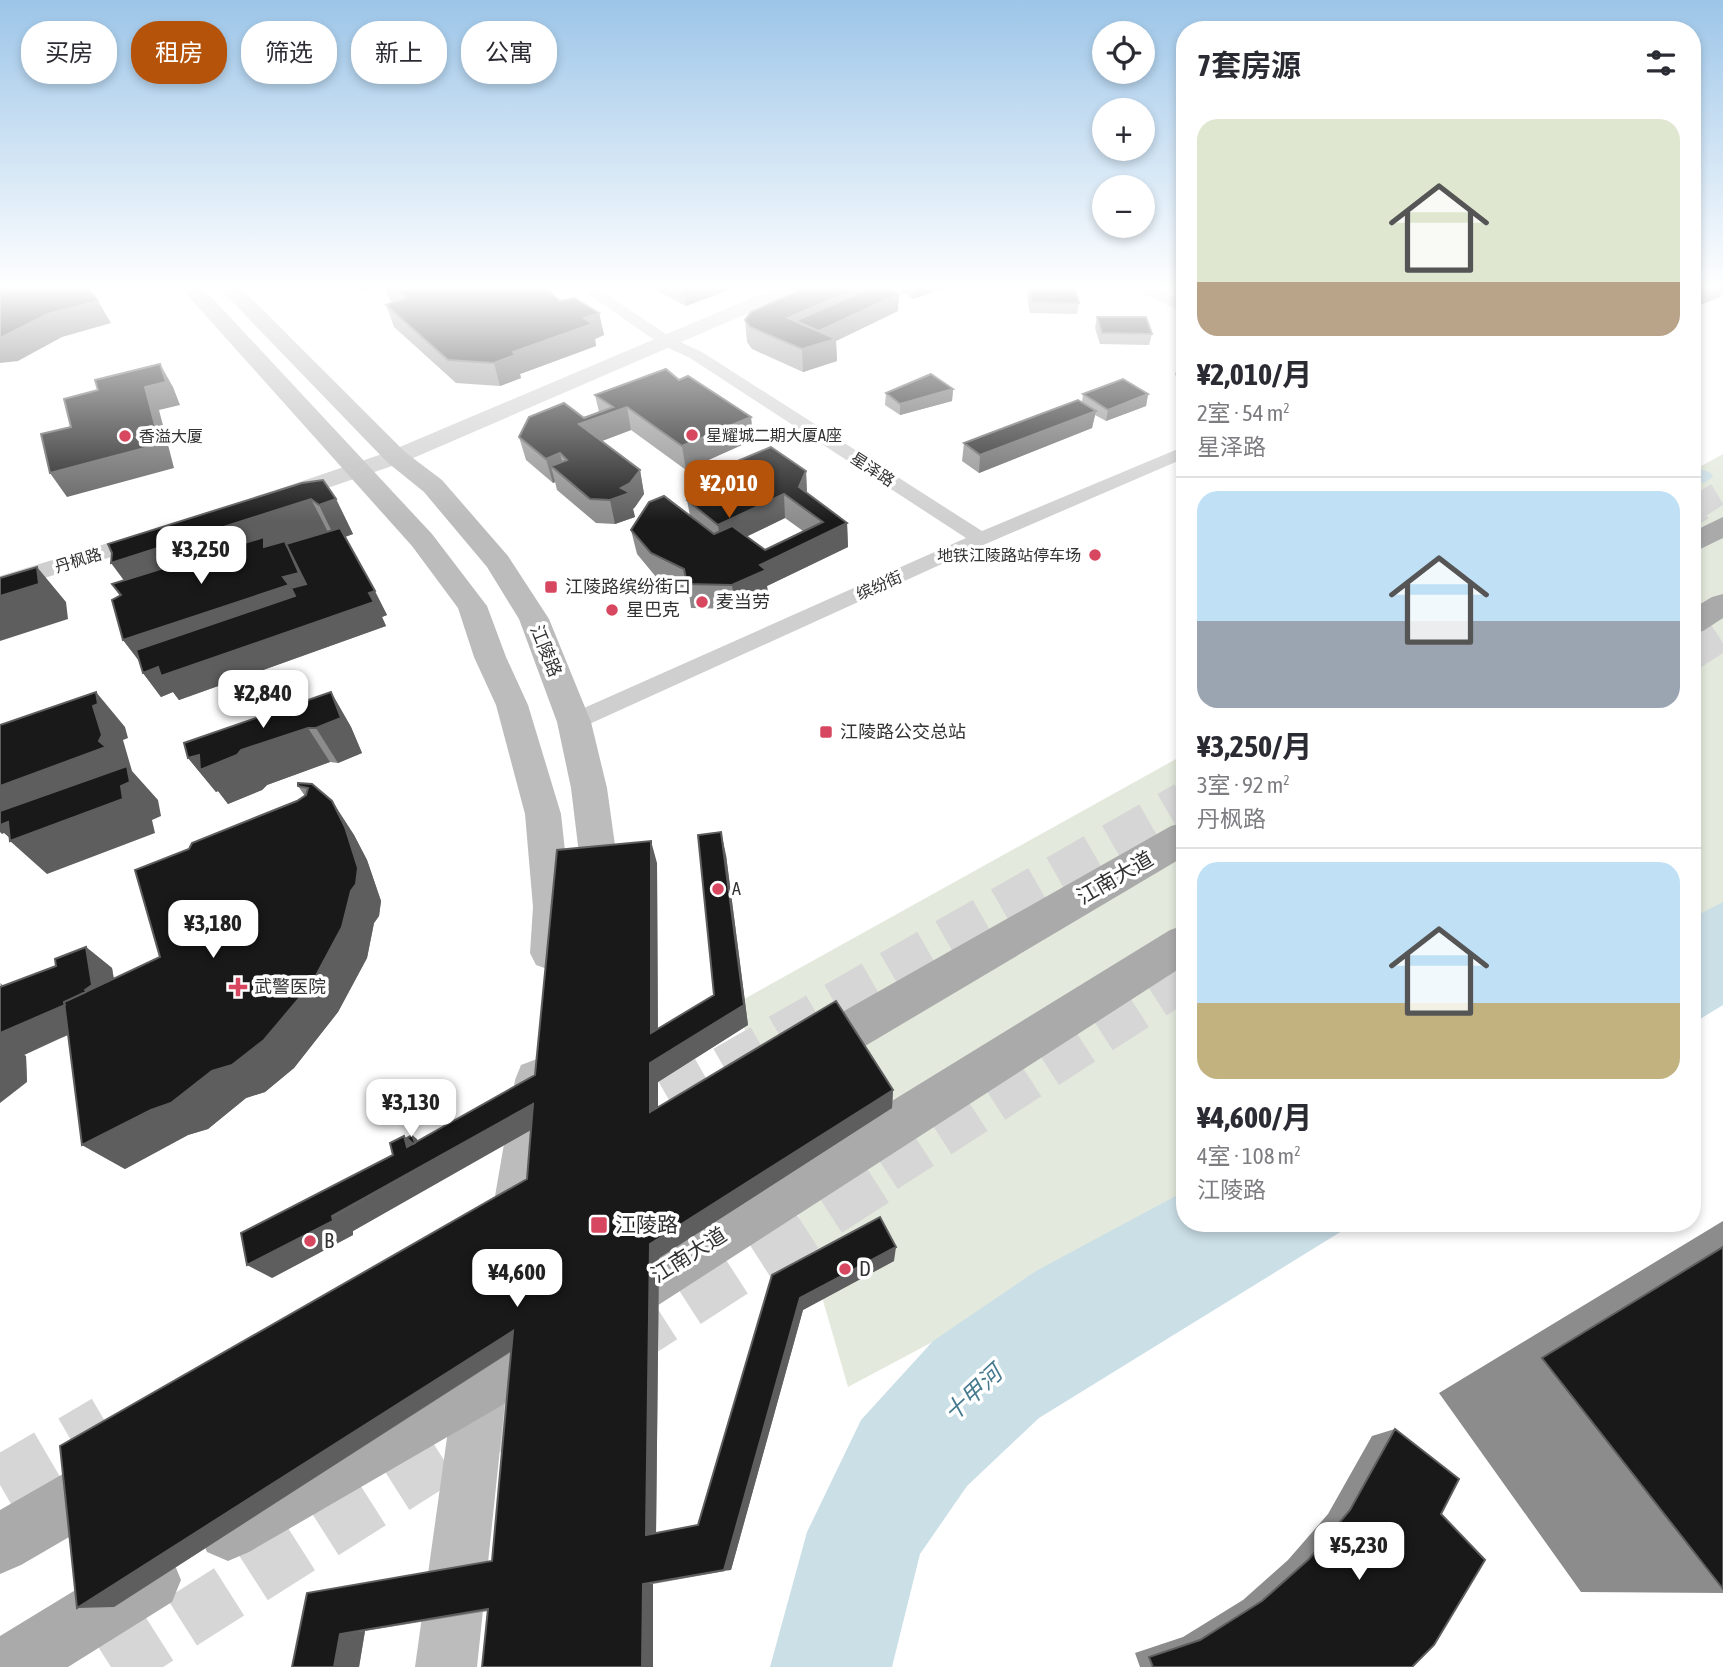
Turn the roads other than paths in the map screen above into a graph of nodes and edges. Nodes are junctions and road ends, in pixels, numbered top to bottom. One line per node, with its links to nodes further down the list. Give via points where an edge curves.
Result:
1 (263, 366): 7 (main road)
2 (306, 366): 6 (main road, 江陵路)
3 (608, 366): 6 (street)
4 (713, 366): 10 (street, 星泽路)
5 (1176, 455): 10 (street, 缤纷街)
6 (396, 457): 7 (street); 14 (main road, 江陵路, via 433,486 499,562 534,619)
7 (361, 471): 8 (street); 18 (main road, via 472,606 512,705 543,814 552,907)
8 (269, 500)
9 (176, 529): 11 (street, 丹枫路)
10 (981, 539): 14 (street, 缤纷街)
11 (0, 584)
12 (1723, 604): 13 (main road)
13 (1701, 618)
14 (574, 722): 16 (main road, 江陵路, via 589,788)
15 (1176, 842): 20 (main road, 江南大道)
16 (605, 935)
17 (1176, 949): 24 (main road, 江南大道)
18 (548, 984)
19 (542, 1046): 22 (main road)
20 (768, 1079)
21 (566, 1200): 22 (main road)
22 (497, 1273): 25 (main road)
23 (582, 1277): 24 (main road)
24 (568, 1331): 25 (main road, 江南大道); 26 (main road)
25 (479, 1387): 29 (main road, 江南大道, via 245,1521); 30 (main road)
26 (563, 1396)
27 (154, 1454): 28 (main road)
28 (0, 1544)
29 (9, 1667)
30 (446, 1667)

